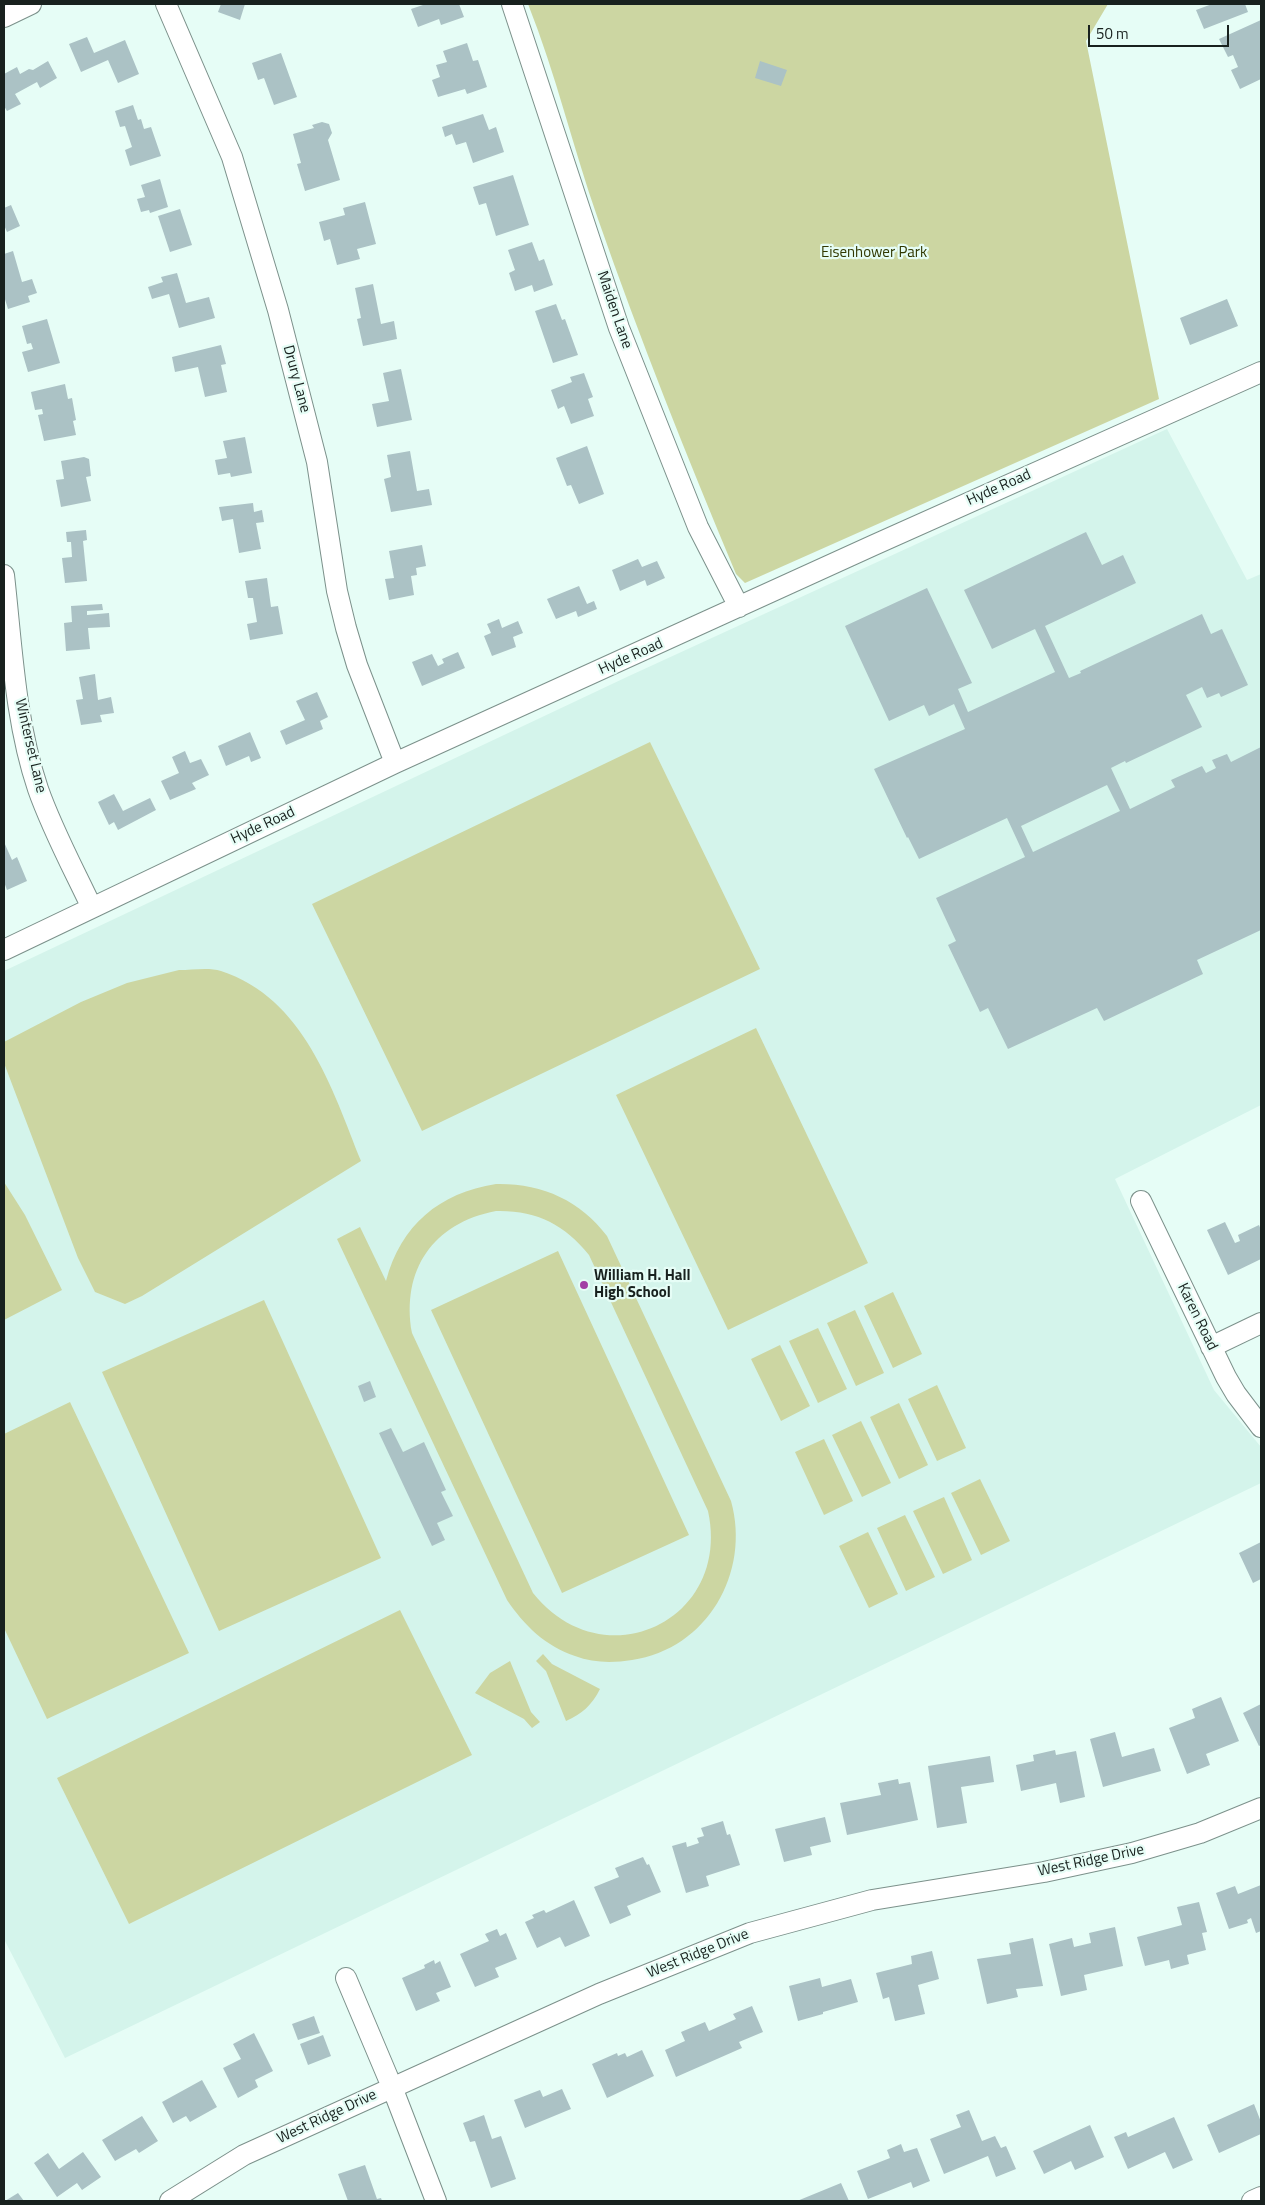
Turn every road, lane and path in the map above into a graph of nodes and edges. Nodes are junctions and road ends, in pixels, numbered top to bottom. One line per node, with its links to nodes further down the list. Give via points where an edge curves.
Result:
1 (30, 4): 4 (street)
2 (166, 4): 8 (street, Drury Lane, via 232,157 278,310 317,462 346,628)
3 (512, 4): 7 (street, Maiden Lane, via 619,328 698,527)
4 (4, 17)
5 (1261, 372): 7 (street, Hyde Road)
6 (4, 575): 9 (street, Winterset Lane, via 22,721 32,768 50,818)
7 (739, 607): 8 (street, Hyde Road)
8 (395, 763): 9 (street, Hyde Road)
9 (91, 906): 10 (street, Hyde Road)
10 (4, 950)
11 (1141, 1201): 13 (street, Karen Road)
12 (1261, 1323): 13 (street)
13 (1211, 1347): 14 (street, Karen Road, via 1236,1394)
14 (1261, 1427)
15 (1261, 1808): 17 (street, West Ridge Drive, via 1200,1833 1132,1853 1044,1872 872,1900 750,1933 598,1994)
16 (346, 1978): 17 (street)
17 (392, 2087): 19 (street, West Ridge Drive, via 244,2155); 20 (street)
18 (1261, 2197): 21 (street)
19 (170, 2201)
20 (436, 2201)
21 (1252, 2201)

